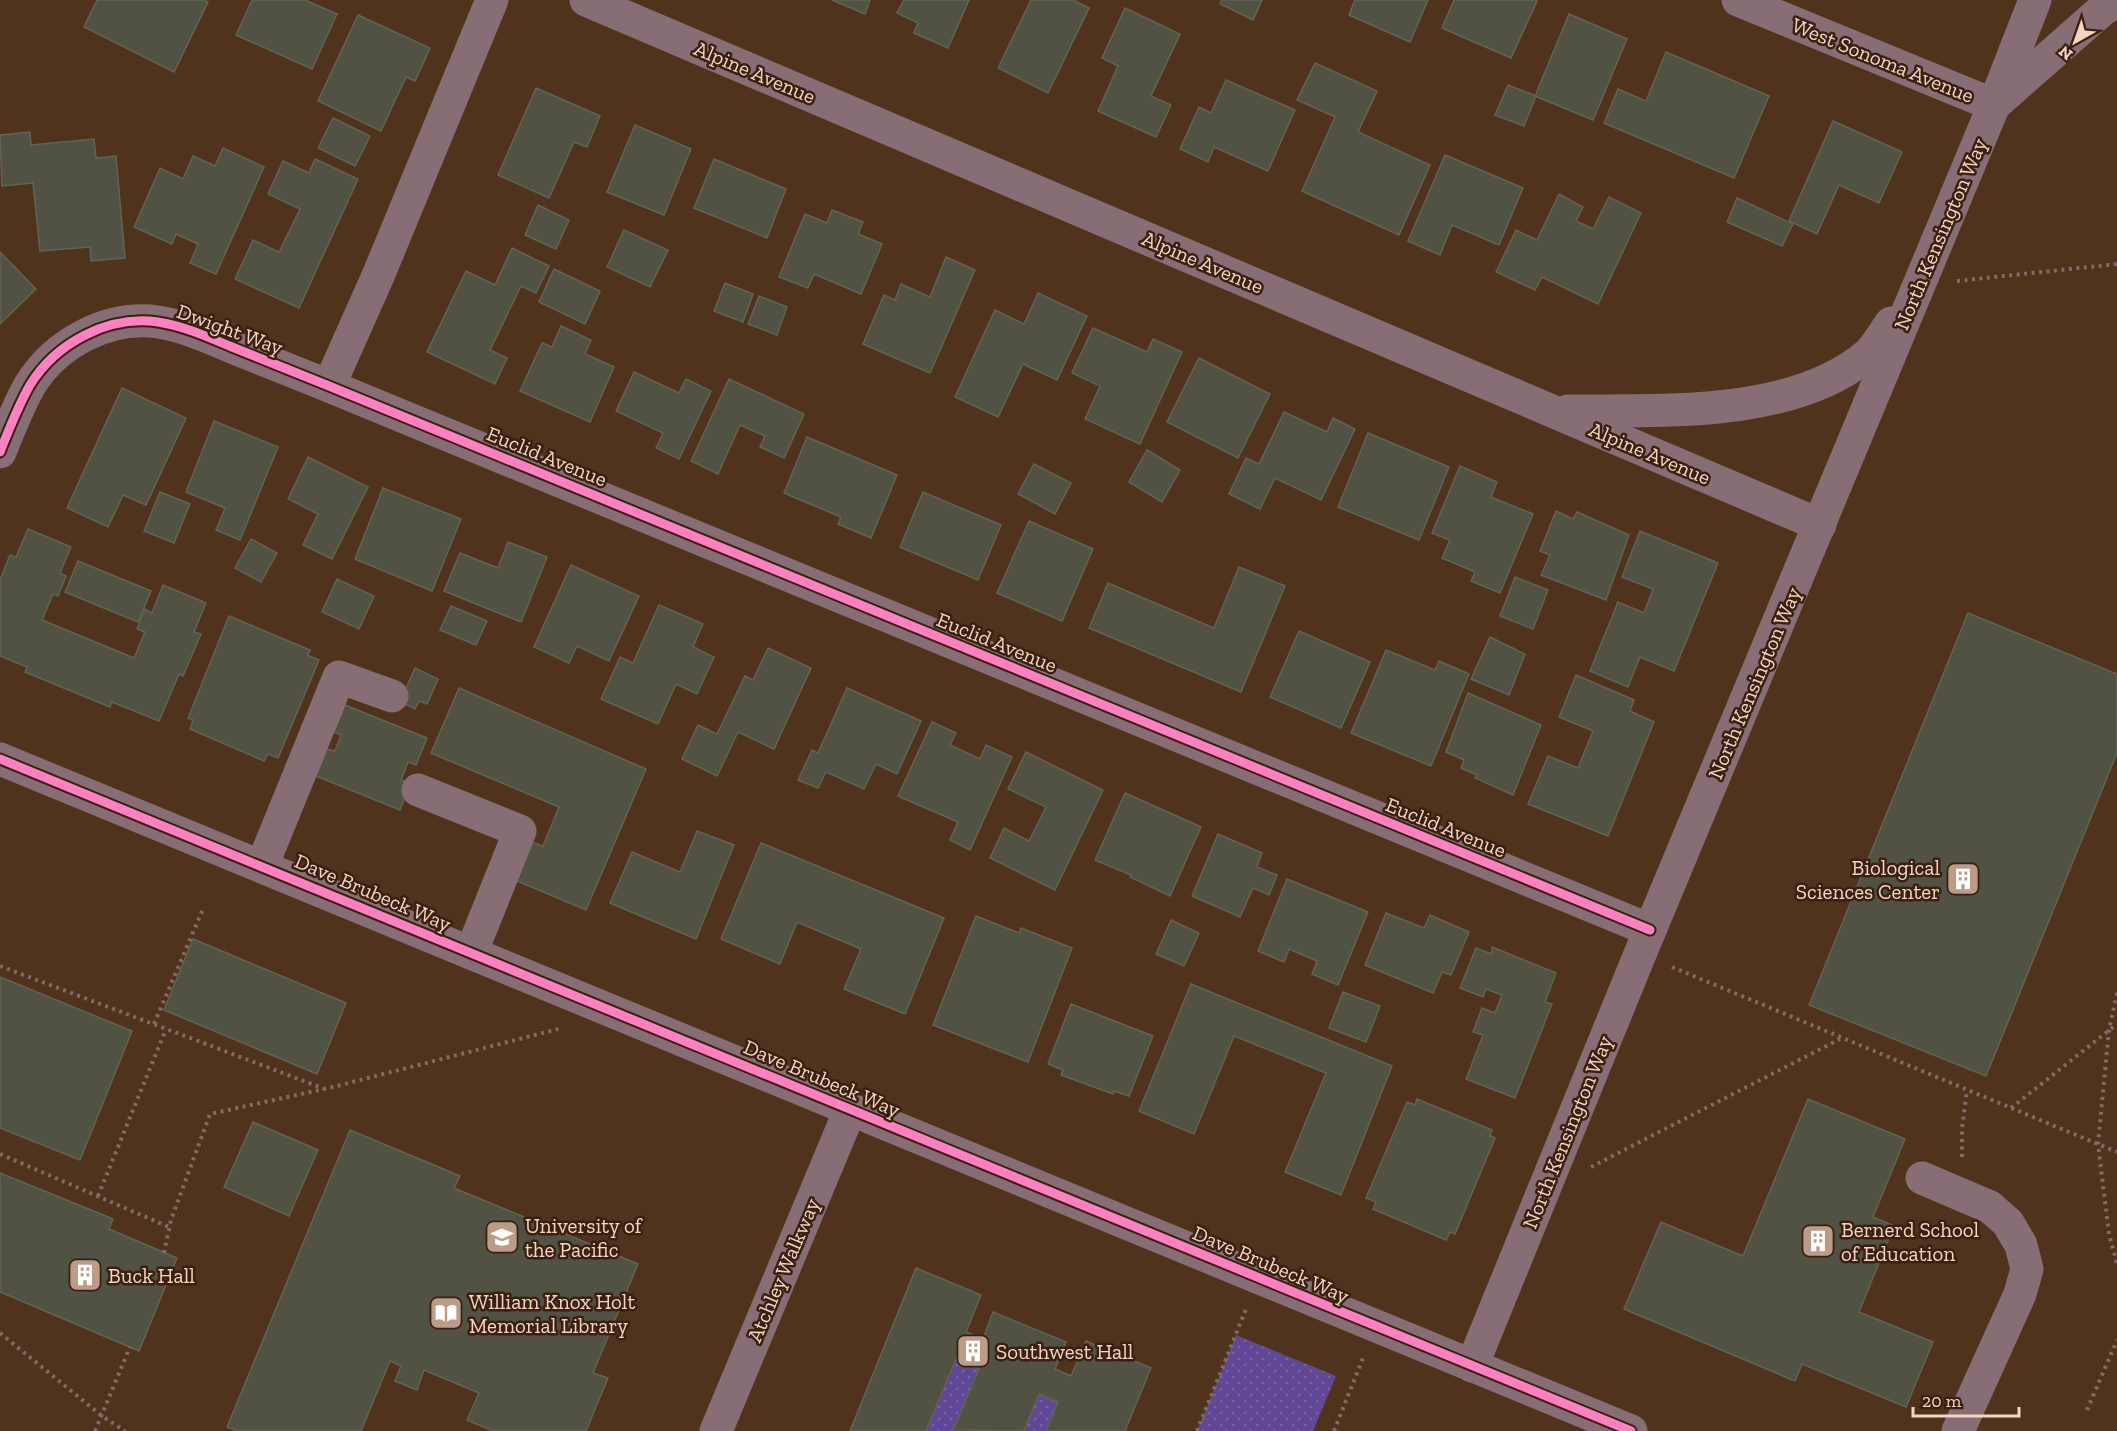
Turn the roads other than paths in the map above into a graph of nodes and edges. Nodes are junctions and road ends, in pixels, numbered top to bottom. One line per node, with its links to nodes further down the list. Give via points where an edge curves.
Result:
1 (492, 0): 8 (street)
2 (586, 0): 9 (street, Alpine Avenue)
3 (1738, 0): 6 (street, West Sonoma Avenue)
4 (2035, 0): 6 (street, North Kensington Way)
5 (2117, 0): 6 (street)
6 (1994, 105): 7 (street, North Kensington Way)
7 (1918, 286): 9 (street, via 1868,355 1808,390 1753,402 1683,410); 11 (street, North Kensington Way)
8 (329, 386): 10 (street, Dwight Way, via 182,327 129,321 98,329 58,352 31,384); 16 (street, Euclid Avenue)
9 (1553, 412): 11 (street, Alpine Avenue)
10 (0, 452)
11 (1820, 525): 16 (street, North Kensington Way)
12 (392, 696): 15 (street, via 339,676)
13 (0, 759): 15 (street, Dave Brubeck Way)
14 (418, 790): 17 (street, via 520,831)
15 (262, 866): 17 (street, Dave Brubeck Way)
16 (1645, 942): 20 (street, North Kensington Way)
17 (471, 953): 18 (street, Dave Brubeck Way)
18 (850, 1110): 20 (street, Dave Brubeck Way); 22 (street, Atchley Walkway)
19 (1922, 1178): 23 (street, via 1990,1207 2008,1223 2021,1245 2027,1269 2020,1294)
20 (1472, 1366): 21 (street, Dave Brubeck Way)
21 (1622, 1429)
22 (716, 1431)
23 (1958, 1431)

